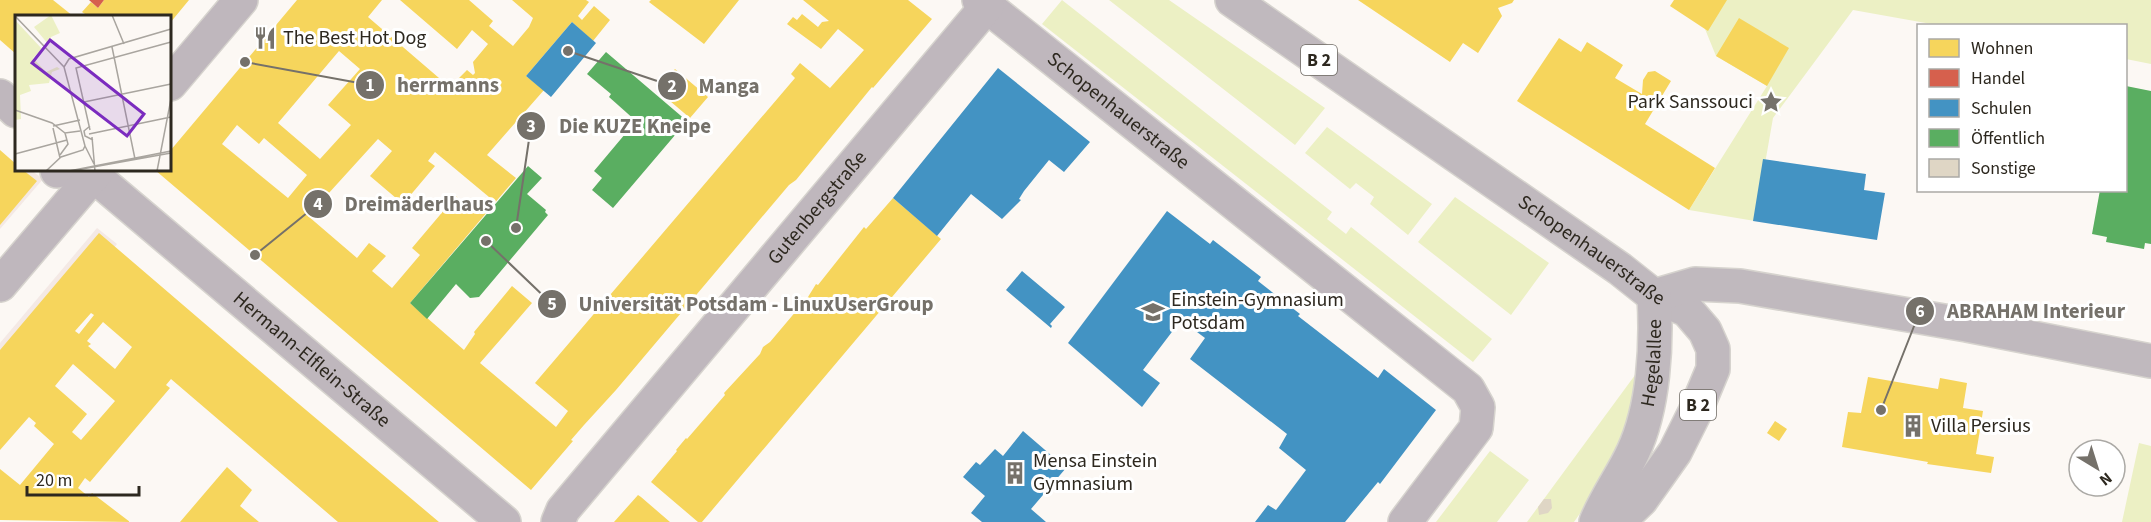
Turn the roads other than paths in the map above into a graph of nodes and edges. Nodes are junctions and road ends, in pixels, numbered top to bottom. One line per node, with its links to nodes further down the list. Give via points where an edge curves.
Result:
1 (241, 0): 4 (street)
2 (1232, 0): 9 (main road, Schopenhauerstraße / B 2)
3 (983, 3): 12 (street, Gutenbergstraße, via 563,510); 13 (street, Schopenhauerstraße, via 1468,389 1478,407 1476,428)
4 (171, 83)
5 (0, 96): 6 (street)
6 (15, 110)
7 (93, 189): 8 (street); 11 (street, Hermann-Elflein-Straße)
8 (0, 285)
9 (1654, 296): 10 (main road, Schopenhauerstraße, via 1695,284 1740,286); 14 (main road, Hegelallee, via 1656,333 1648,402 1634,451); 15 (main road, Hegelallee / B 2, via 1687,310 1705,331 1713,349 1713,369 1675,452 1641,500)
10 (2151, 361)
11 (504, 522)
12 (558, 522)
13 (1405, 522)
14 (1596, 522)
15 (1618, 522)

